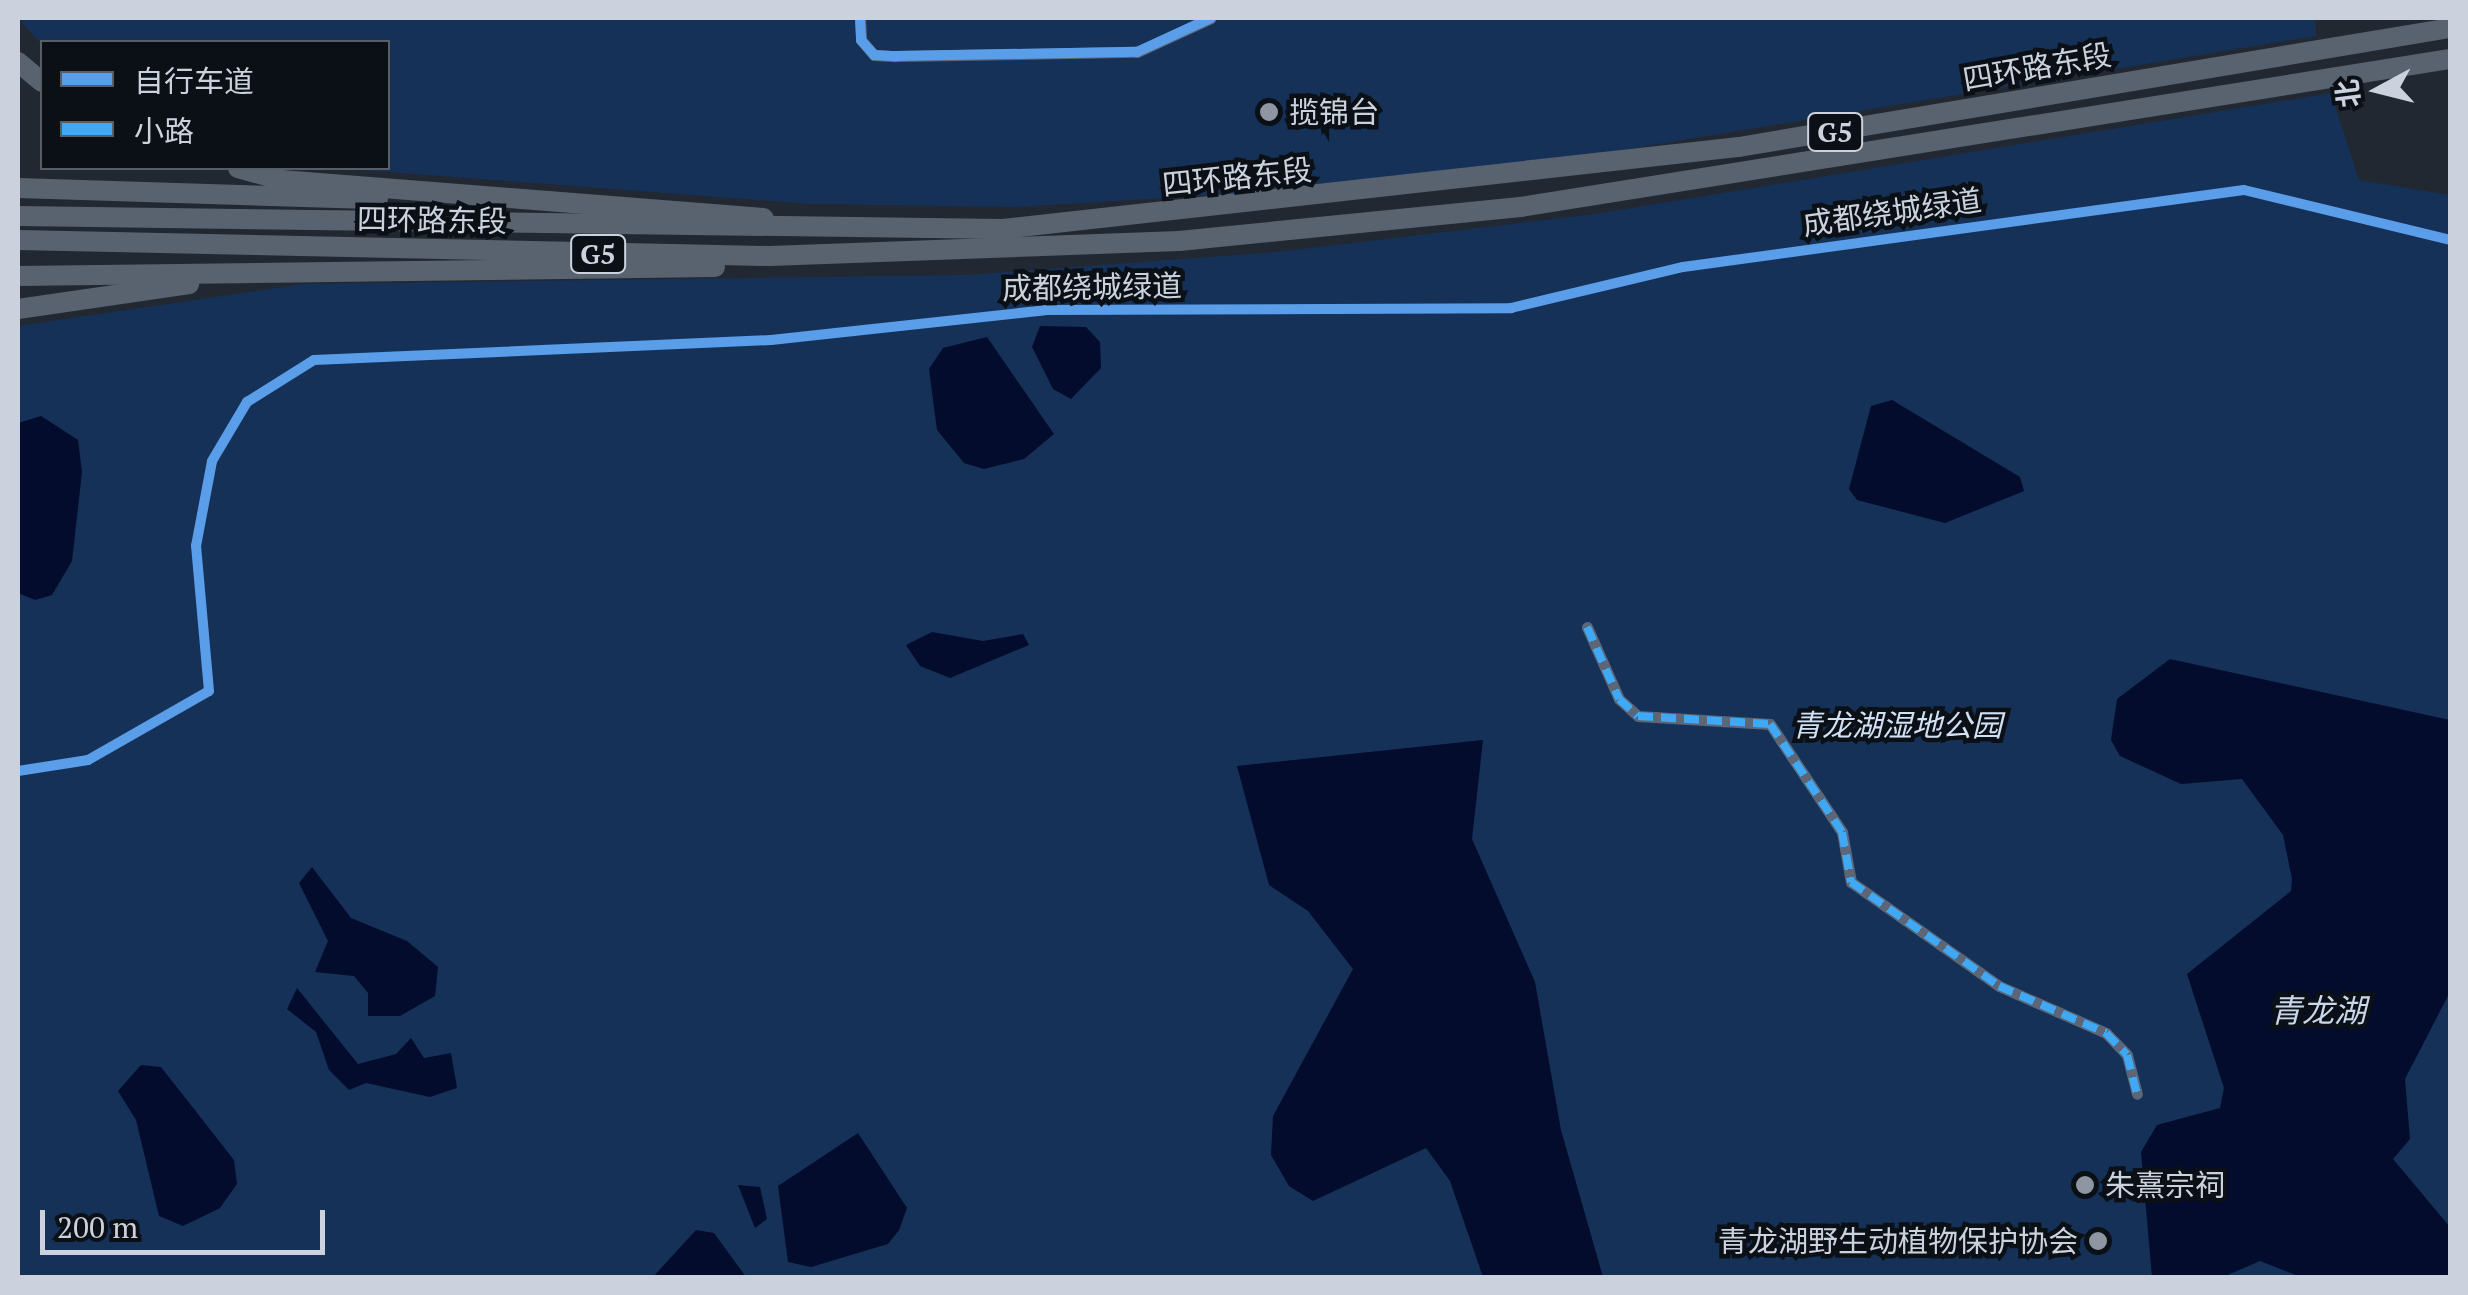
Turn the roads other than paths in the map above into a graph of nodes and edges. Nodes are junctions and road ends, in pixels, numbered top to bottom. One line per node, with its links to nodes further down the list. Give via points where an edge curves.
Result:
1 (860, 18): 2 (street, via 861,40 874,55 896,56 1138,52)
2 (1211, 18)
3 (2450, 28): 11 (highway, 四环路东段 / G5, via 1739,148 1216,209)
4 (2450, 60): 13 (highway, 四环路东段 / G5, via 1520,207 1179,240)
5 (18, 62): 6 (highway)
6 (40, 80)
7 (245, 170): 9 (highway, via 281,180)
8 (18, 188): 9 (highway, via 282,200)
9 (495, 197): 11 (highway)
10 (18, 216): 11 (highway, 四环路东段 / G5)
11 (925, 231)
12 (18, 240): 13 (highway, 四环路东段 / G5)
13 (836, 254): 14 (highway, via 684,270)
14 (285, 272): 15 (highway); 16 (highway)
15 (18, 276)
16 (18, 309)
17 (1586, 626): 18 (street, via 1619,699 1638,716 1770,724 1842,832 1851,882 1999,986 2106,1033 2127,1056)
18 (2137, 1094)

